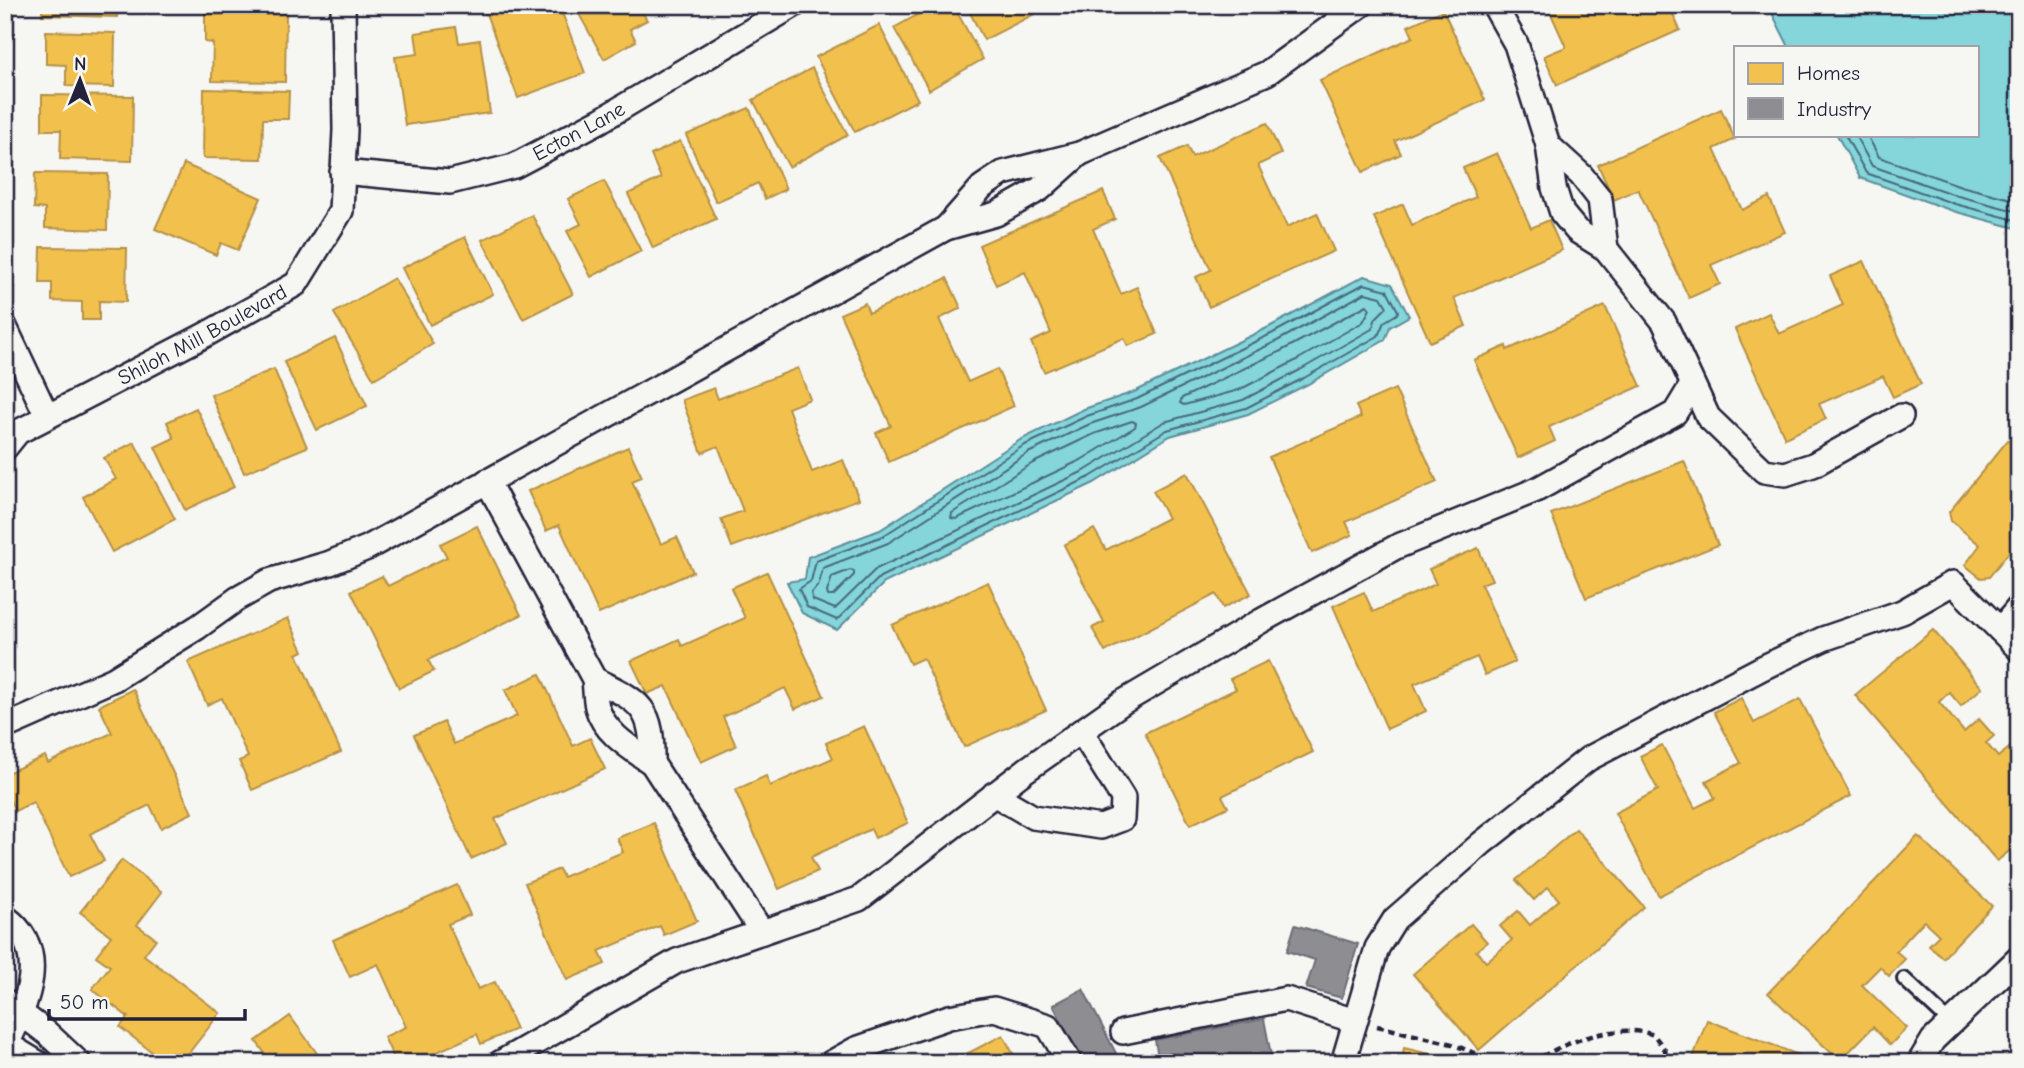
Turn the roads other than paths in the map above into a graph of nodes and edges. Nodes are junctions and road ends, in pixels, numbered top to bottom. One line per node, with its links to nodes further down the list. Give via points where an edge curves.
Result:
1 (343, 5): 7 (street, Shiloh Mill Boulevard)
2 (794, 5): 7 (street, Ecton Lane, via 514,166 450,182)
3 (1361, 5): 6 (street, via 1267,73)
4 (1494, 5): 5 (street, via 1516,44)
5 (1548, 145): 9 (street, via 1600,199); 9 (street, via 1562,213 1577,231)
6 (1079, 155): 8 (street, via 1040,189 996,214); 8 (street, via 1003,173 982,187)
7 (342, 172): 12 (street, Shiloh Mill Boulevard, via 341,211 296,284)
8 (946, 228): 15 (street)
9 (1606, 249): 11 (street, via 1664,322)
10 (5, 327): 12 (street)
11 (1692, 385): 13 (street, via 1708,417 1764,471 1785,474 1813,465); 21 (street, via 1675,413 1536,490 1396,547 1123,702)
12 (47, 416): 14 (street, Shiloh Mill Boulevard, via 18,432)
13 (1900, 416)
14 (5, 448)
15 (486, 481): 19 (street); 20 (street, via 367,548 269,581 114,679)
16 (2019, 607): 17 (street)
17 (2000, 630): 18 (street); 29 (street, via 1953,583 1902,612 1823,639 1762,668 1588,760 1395,919 1377,948)
18 (2019, 649)
19 (594, 679): 22 (street, via 598,709 607,726); 22 (street, via 626,694 646,714 653,734)
20 (5, 727)
21 (1081, 732): 23 (street); 23 (street, via 1123,798 1122,820 1101,827 1033,817)
22 (652, 763): 25 (street)
23 (994, 794): 25 (street, via 859,899)
24 (5, 917): 28 (street, via 29,946 33,971)
25 (762, 932): 35 (street, via 677,961)
26 (2019, 958): 30 (street)
27 (1904, 979): 30 (lane)
28 (13, 1008): 32 (street); 34 (street)
29 (1355, 1021): 31 (street, via 1286,999); 38 (street)
30 (1951, 1023): 39 (street)
31 (1122, 1032)
32 (6, 1043): 33 (street)
33 (38, 1063)
34 (79, 1063)
35 (499, 1063)
36 (831, 1063): 37 (street, via 856,1049 949,1017 994,1009 1048,1026)
37 (1070, 1063)
38 (1343, 1063)
39 (1919, 1063)

